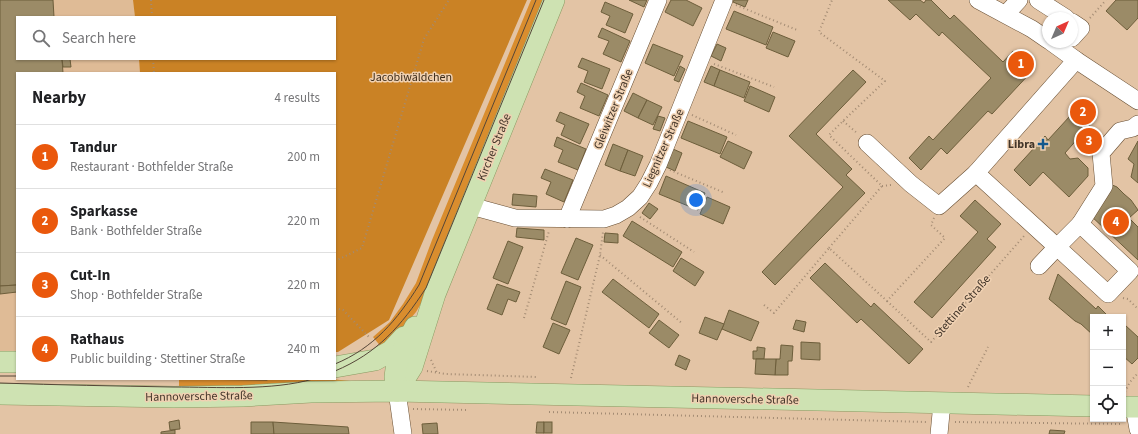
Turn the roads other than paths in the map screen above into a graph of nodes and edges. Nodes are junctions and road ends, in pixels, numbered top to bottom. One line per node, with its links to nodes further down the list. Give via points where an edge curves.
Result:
1 (554, 0): 16 (main road, Kircher Straße)
2 (658, 0): 17 (street, Gleiwitzer Straße)
3 (724, 0): 17 (street, Liegnitzer Straße, via 658,165 640,197 628,208 604,219)
4 (978, 0): 8 (street)
5 (1018, 0): 8 (street)
6 (1038, 0): 7 (street)
7 (1057, 12)
8 (1006, 14): 9 (street, via 1032,29)
9 (1042, 31)
10 (1070, 48): 11 (street)
11 (1076, 60): 12 (street); 15 (street)
12 (1138, 101)
13 (1138, 124): 18 (street, via 1120,131 1100,153 1104,186)
14 (867, 143): 15 (street, via 939,206)
15 (976, 173): 19 (street)
16 (471, 206): 17 (street, Liegnitzer Straße, via 515,218); 22 (main road, Kircher Straße)
17 (560, 219)
18 (1080, 224): 19 (street); 21 (street)
19 (1057, 247): 20 (street); 21 (street, via 1108,294)
20 (1039, 266)
21 (1134, 270)
22 (435, 294): 23 (main road, Kircher Straße); 29 (main road, Kircher Straße, via 412,367)
23 (416, 325): 26 (main road, Kircher Straße, via 391,351 375,360); 29 (main road, Kircher Straße, via 396,362)
24 (0, 362): 25 (main road)
25 (16, 362)
26 (336, 367)
27 (336, 373): 29 (main road, Hannoversche Straße, via 369,379)
28 (0, 394): 29 (main road, Hannoversche Straße, via 174,397 311,392)
29 (398, 400): 31 (main road, Hannoversche Straße); 32 (street)
30 (1090, 406): 31 (main road, Hannoversche Straße)
31 (940, 420)
32 (403, 434)

